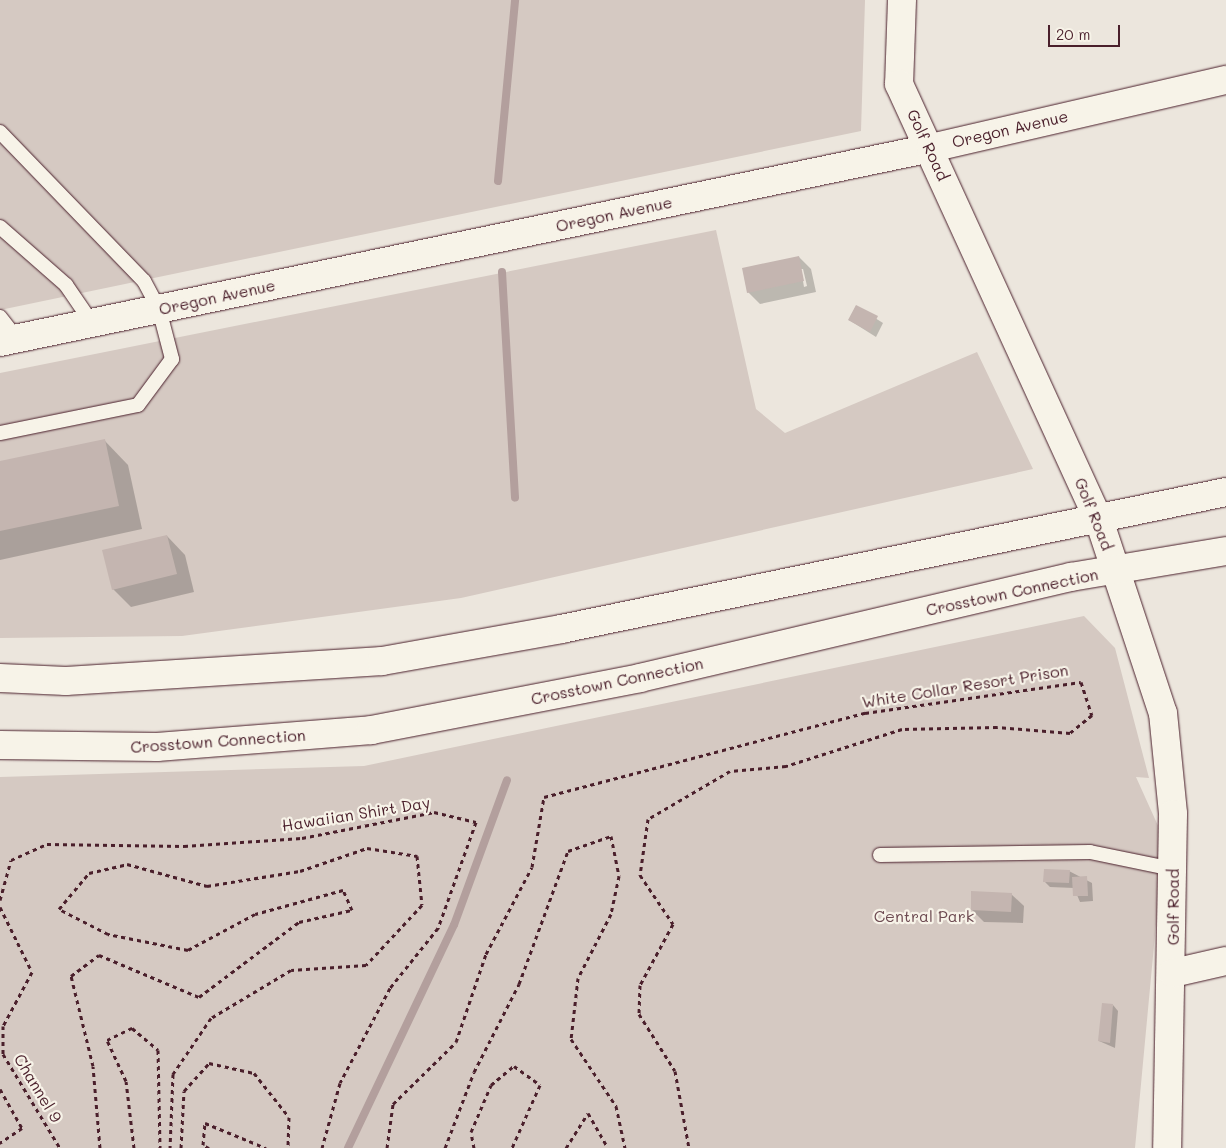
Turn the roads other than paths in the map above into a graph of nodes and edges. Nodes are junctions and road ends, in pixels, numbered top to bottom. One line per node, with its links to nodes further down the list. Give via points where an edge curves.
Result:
1 (902, 0): 4 (main road, Golf Road, via 899,84)
2 (1226, 80): 4 (main road, Oregon Avenue)
3 (0, 132): 6 (lane, via 144,281)
4 (930, 148): 6 (main road, Oregon Avenue); 12 (main road, Golf Road)
5 (0, 226): 8 (lane, via 66,285)
6 (159, 309): 8 (main road, Oregon Avenue); 10 (lane, via 172,359 138,405)
7 (0, 317): 9 (lane)
8 (92, 323): 9 (main road, Oregon Avenue)
9 (9, 340)
10 (0, 433)
11 (1226, 492): 12 (main road)
12 (1099, 520): 14 (main road, Golf Road); 15 (main road, via 571,628 382,660 76,680)
13 (1226, 551): 14 (main road, Crosstown Connection)
14 (1117, 572): 16 (main road, Crosstown Connection, via 1033,586 640,678 371,730 157,747); 18 (main road, Golf Road, via 1163,713 1170,756)
15 (0, 678)
16 (0, 745)
17 (880, 855): 18 (lane, via 1090,852)
18 (1173, 869): 20 (main road, Golf Road)
19 (1226, 961): 20 (main road)
20 (1173, 973): 21 (main road, Golf Road)
21 (1167, 1148)

